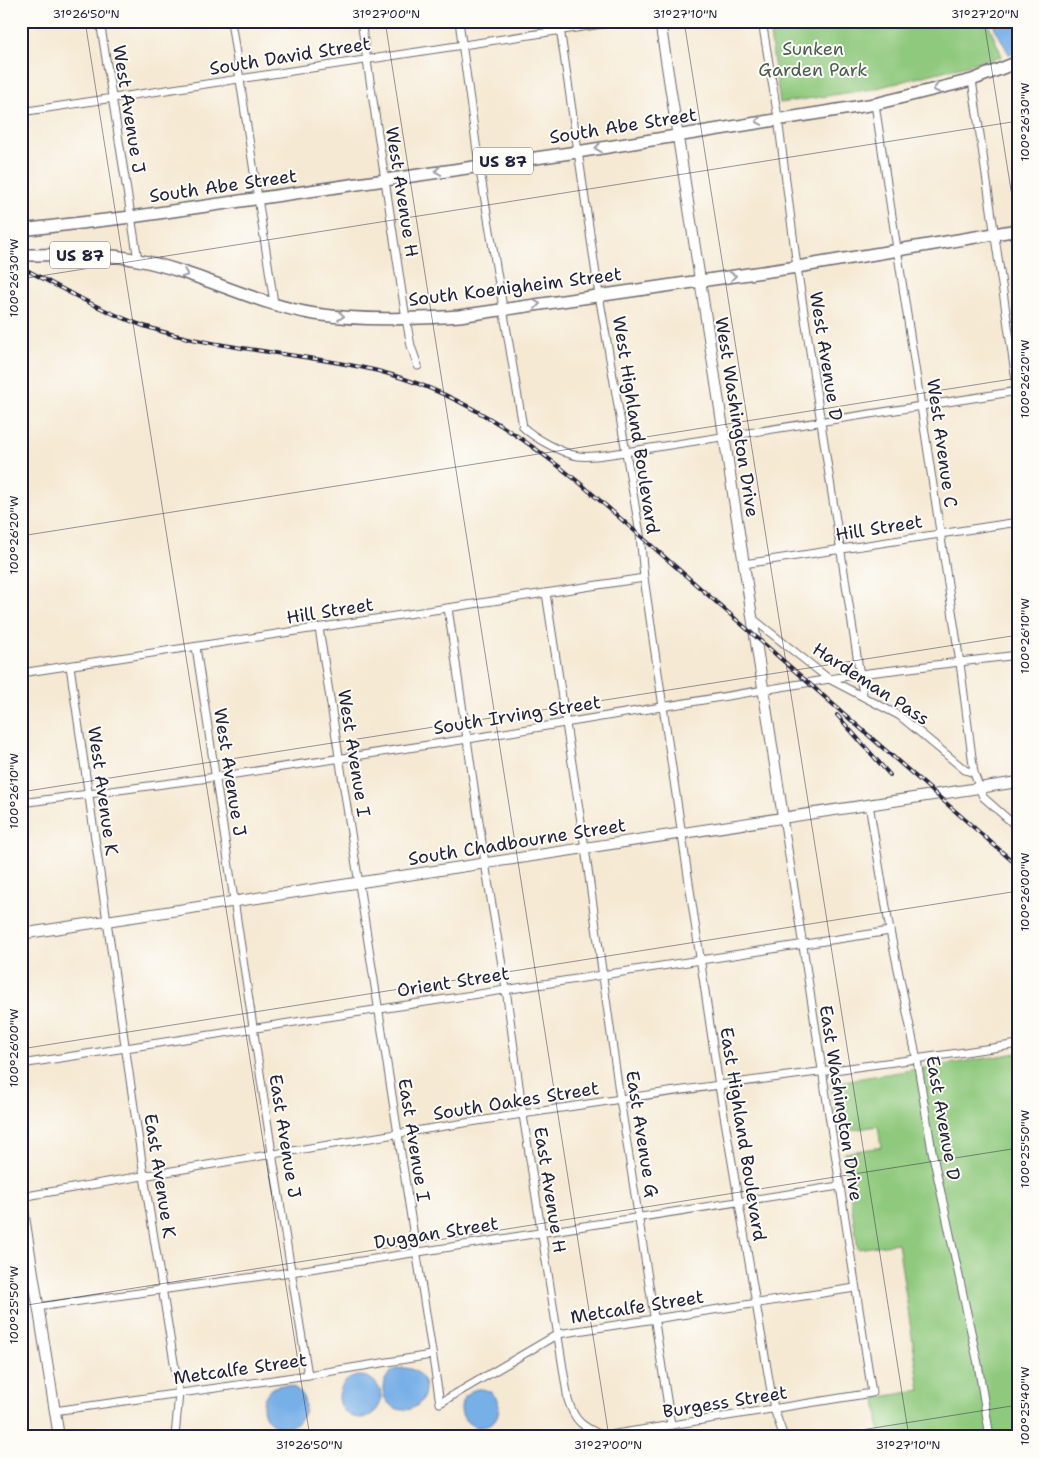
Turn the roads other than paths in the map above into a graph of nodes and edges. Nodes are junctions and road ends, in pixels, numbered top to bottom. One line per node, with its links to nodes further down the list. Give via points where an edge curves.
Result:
1 (100, 21): 15 (street, West Avenue J)
2 (231, 21): 14 (street)
3 (360, 21): 11 (street, West Avenue H)
4 (459, 21): 10 (street)
5 (560, 21): 9 (street, West Highland Boulevard)
6 (622, 21): 9 (street, South David Street)
7 (660, 21): 19 (main road, West Washington Drive)
8 (762, 21): 18 (street, West Avenue D)
9 (561, 30): 10 (street, South David Street); 20 (street, West Highland Boulevard)
10 (463, 45): 11 (street, South David Street); 21 (street)
11 (367, 60): 14 (street, South David Street); 22 (street, West Avenue H)
12 (1018, 62): 13 (main road, South Abe Street / US 87)
13 (977, 78): 16 (main road, South Abe Street / US 87, one-way to 16); 27 (street)
14 (240, 79): 15 (street, South David Street); 23 (street)
15 (112, 98): 17 (street, South David Street); 24 (street, West Avenue J)
16 (875, 104): 18 (main road, South Abe Street / US 87); 28 (street, West Avenue C)
17 (21, 112)
18 (778, 118): 19 (main road, South Abe Street / US 87, one-way to 19); 31 (street, West Avenue D)
19 (677, 135): 20 (main road, South Abe Street / US 87, one-way to 20); 32 (main road, West Washington Drive)
20 (578, 152): 21 (main road, South Abe Street / US 87); 33 (street, West Highland Boulevard)
21 (479, 165): 22 (main road, South Abe Street / US 87, one-way to 22); 35 (street)
22 (384, 179): 23 (main road, South Abe Street / US 87); 36 (street, West Avenue H)
23 (258, 198): 24 (main road, South Abe Street / US 87); 34 (street)
24 (131, 217): 25 (main road, South Abe Street / US 87); 30 (street, West Avenue J)
25 (21, 230)
26 (1018, 230): 27 (main road, South Koenigheim Street / US 87)
27 (996, 233): 28 (main road, South Koenigheim Street / US 87); 38 (street)
28 (898, 250): 31 (main road, South Koenigheim Street / US 87); 39 (street, West Avenue C)
29 (21, 255): 30 (main road, South Koenigheim Street / US 87, via 80,255)
30 (138, 260): 34 (main road, South Koenigheim Street / US 87, one-way to 34)
31 (797, 267): 32 (main road, South Koenigheim Street / US 87, one-way to 31); 40 (street, West Avenue D)
32 (700, 280): 33 (main road, South Koenigheim Street / US 87); 41 (main road, West Washington Drive)
33 (599, 295): 35 (main road, South Koenigheim Street / US 87, one-way to 33); 42 (street, West Highland Boulevard)
34 (274, 303): 36 (main road, South Koenigheim Street / US 87, one-way to 36, via 314,314)
35 (504, 309): 36 (main road, South Koenigheim Street / US 87); 42 (street, via 524,427 529,433 580,457)
36 (406, 319): 37 (street, West Avenue H)
37 (418, 366)
38 (1018, 392): 39 (street)
39 (922, 405): 40 (street); 44 (street, West Avenue C)
40 (821, 422): 41 (street); 45 (street, West Avenue D)
41 (724, 435): 42 (street); 46 (main road, West Washington Drive)
42 (624, 452): 47 (street, West Highland Boulevard, via 640,534)
43 (1018, 522): 44 (street, Hill Street)
44 (939, 534): 45 (street, Hill Street); 54 (street, West Avenue C)
45 (841, 549): 46 (street, Hill Street); 57 (street, West Avenue D)
46 (744, 564): 50 (main road, West Washington Drive)
47 (644, 578): 48 (street, Hill Street); 61 (street, West Highland Boulevard)
48 (546, 593): 49 (street, Hill Street); 62 (street, East Avenue G)
49 (448, 608): 51 (street, Hill Street); 63 (street)
50 (752, 618): 58 (street, Hardeman Pass); 59 (main road, West Washington Drive)
51 (320, 628): 52 (street, Hill Street); 64 (street, West Avenue I)
52 (196, 647): 55 (street, Hill Street); 66 (street, West Avenue J)
53 (1018, 655): 54 (street, South Irving Street)
54 (960, 663): 57 (street, South Irving Street); 65 (street, West Avenue C)
55 (70, 666): 56 (street, Hill Street); 69 (street, West Avenue K)
56 (21, 673)
57 (860, 674): 58 (street, South Irving Street); 60 (street, West Avenue D)
58 (829, 679): 59 (street, South Irving Street); 60 (street, Hardeman Pass)
59 (763, 690): 61 (street, South Irving Street); 72 (main road, West Washington Drive)
60 (863, 695): 65 (street, Hardeman Pass, via 900,716 965,770)
61 (664, 706): 62 (street, South Irving Street); 74 (street, West Highland Boulevard)
62 (566, 722): 63 (street, South Irving Street); 75 (street, East Avenue G)
63 (468, 738): 64 (street, South Irving Street); 76 (street)
64 (340, 758): 66 (street, South Irving Street); 77 (street, West Avenue I)
65 (974, 773): 68 (street, West Avenue C)
66 (216, 777): 69 (street, South Irving Street); 78 (street, West Avenue J)
67 (1018, 782): 68 (main road, South Chadbourne Street)
68 (978, 787): 71 (main road, South Chadbourne Street); 73 (street, via 983,797)
69 (89, 794): 70 (street, South Irving Street); 79 (street, West Avenue K)
70 (21, 803)
71 (869, 804): 72 (main road, South Chadbourne Street); 80 (street, East Avenue D)
72 (783, 818): 74 (main road, South Chadbourne Street); 82 (street, East Washington Drive)
73 (1018, 828)
74 (682, 833): 75 (main road, South Chadbourne Street); 83 (street, East Highland Boulevard)
75 (585, 848): 76 (main road, South Chadbourne Street); 84 (street, East Avenue G)
76 (485, 863): 77 (main road, South Chadbourne Street); 85 (street, East Avenue H)
77 (358, 882): 78 (main road, South Chadbourne Street); 86 (street, East Avenue I)
78 (235, 901): 79 (main road, South Chadbourne Street); 87 (street, East Avenue J)
79 (106, 921): 81 (main road, South Chadbourne Street); 89 (street, East Avenue K)
80 (890, 930): 82 (street, Orient Street); 90 (street, East Avenue D)
81 (21, 934)
82 (801, 944): 83 (street, Orient Street); 92 (street, East Washington Drive)
83 (701, 960): 84 (street, Orient Street); 93 (street, East Highland Boulevard)
84 (603, 974): 85 (street, Orient Street); 94 (street, East Avenue G)
85 (506, 989): 86 (street, Orient Street); 95 (street, East Avenue H)
86 (380, 1009): 87 (street, Orient Street); 96 (street, East Avenue I)
87 (254, 1028): 89 (street, Orient Street); 97 (street, East Avenue J)
88 (1018, 1044): 90 (street, South Oakes Street)
89 (126, 1048): 91 (street, Orient Street); 98 (street, East Avenue K)
90 (917, 1060): 92 (street, South Oakes Street); 124 (street, East Avenue D, via 932,1151 978,1364)
91 (21, 1064)
92 (821, 1073): 93 (street, South Oakes Street); 99 (street, East Washington Drive)
93 (719, 1086): 94 (street, South Oakes Street); 101 (street, East Highland Boulevard)
94 (620, 1099): 95 (street, South Oakes Street); 102 (street, East Avenue G)
95 (523, 1115): 96 (street, South Oakes Street); 103 (street, East Avenue H)
96 (397, 1135): 97 (street, South Oakes Street); 104 (street, East Avenue I)
97 (272, 1153): 98 (street, South Oakes Street); 105 (street, East Avenue J)
98 (144, 1176): 100 (street, South Oakes Street); 106 (street, East Avenue K)
99 (839, 1186): 101 (street, Duggan Street); 107 (street, East Washington Drive)
100 (21, 1198): 109 (main road)
101 (740, 1202): 102 (street, Duggan Street); 108 (street, East Highland Boulevard)
102 (640, 1217): 103 (street, Duggan Street); 110 (street, East Avenue G)
103 (542, 1231): 104 (street, Duggan Street); 111 (street, East Avenue H)
104 (416, 1250): 105 (street, Duggan Street); 112 (street, East Avenue I)
105 (291, 1272): 106 (street, Duggan Street); 113 (street, East Avenue J)
106 (163, 1288): 109 (street, Duggan Street); 114 (street, East Avenue K)
107 (855, 1288): 108 (street, Metcalfe Street); 115 (street, East Washington Drive)
108 (755, 1303): 110 (street, Metcalfe Street); 117 (street, East Highland Boulevard)
109 (37, 1307): 118 (main road)
110 (655, 1319): 111 (street, Metcalfe Street); 119 (street, East Avenue G)
111 (558, 1334): 116 (street, Metcalfe Street); 120 (street, East Avenue H, via 568,1400 573,1416)
112 (431, 1355): 113 (street, Metcalfe Street); 116 (street, East Avenue I)
113 (308, 1375): 114 (street, Metcalfe Street)
114 (179, 1393): 118 (street, Metcalfe Street); 122 (street, East Avenue K)
115 (872, 1393): 117 (street, Burgess Street)
116 (440, 1403)
117 (774, 1409): 119 (street, Burgess Street); 123 (street, East Highland Boulevard)
118 (54, 1411): 121 (main road)
119 (671, 1425): 120 (street, Burgess Street, via 603,1436)
120 (585, 1427)
121 (59, 1437)
122 (175, 1437)
123 (784, 1437)
124 (990, 1437)

